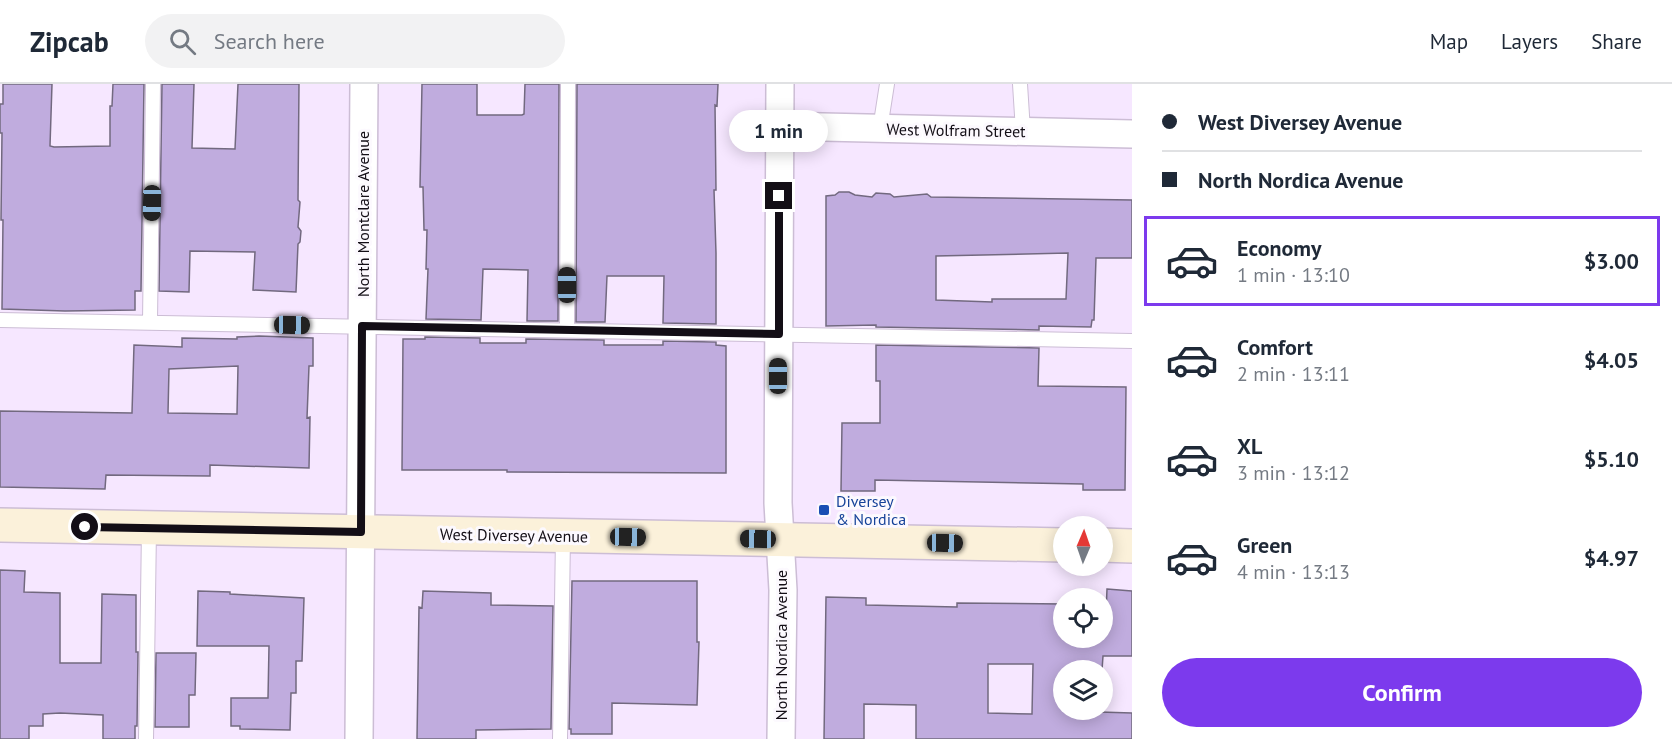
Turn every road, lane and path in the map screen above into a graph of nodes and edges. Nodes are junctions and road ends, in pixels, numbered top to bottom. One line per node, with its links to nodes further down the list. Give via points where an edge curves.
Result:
1 (153, 84): 12 (lane)
2 (364, 84): 13 (street, North Montclare Avenue)
3 (568, 84): 14 (lane)
4 (780, 84): 7 (street, North Nordica Avenue)
5 (887, 84): 8 (lane)
6 (1020, 84): 9 (lane)
7 (780, 126): 8 (street, West Wolfram Street); 15 (street, North Nordica Avenue)
8 (880, 129): 9 (street, West Wolfram Street)
9 (1023, 131): 10 (street, West Wolfram Street)
10 (1132, 134)
11 (0, 320): 12 (lane)
12 (150, 322): 13 (lane)
13 (362, 326): 14 (lane); 19 (street, North Montclare Avenue)
14 (567, 330): 15 (lane)
15 (779, 334): 16 (lane); 21 (street, North Nordica Avenue)
16 (1132, 341)
17 (0, 525): 18 (main road, West Diversey Avenue)
18 (149, 528): 19 (main road, West Diversey Avenue); 25 (lane)
19 (361, 532): 20 (main road, West Diversey Avenue); 26 (street, North Montclare Avenue)
20 (563, 536): 21 (main road, West Diversey Avenue); 27 (lane)
21 (780, 540): 22 (main road, West Diversey Avenue); 28 (street, North Nordica Avenue)
22 (1053, 545)
23 (1113, 545): 24 (main road)
24 (1132, 546)
25 (146, 739)
26 (359, 739)
27 (560, 739)
28 (781, 739)

